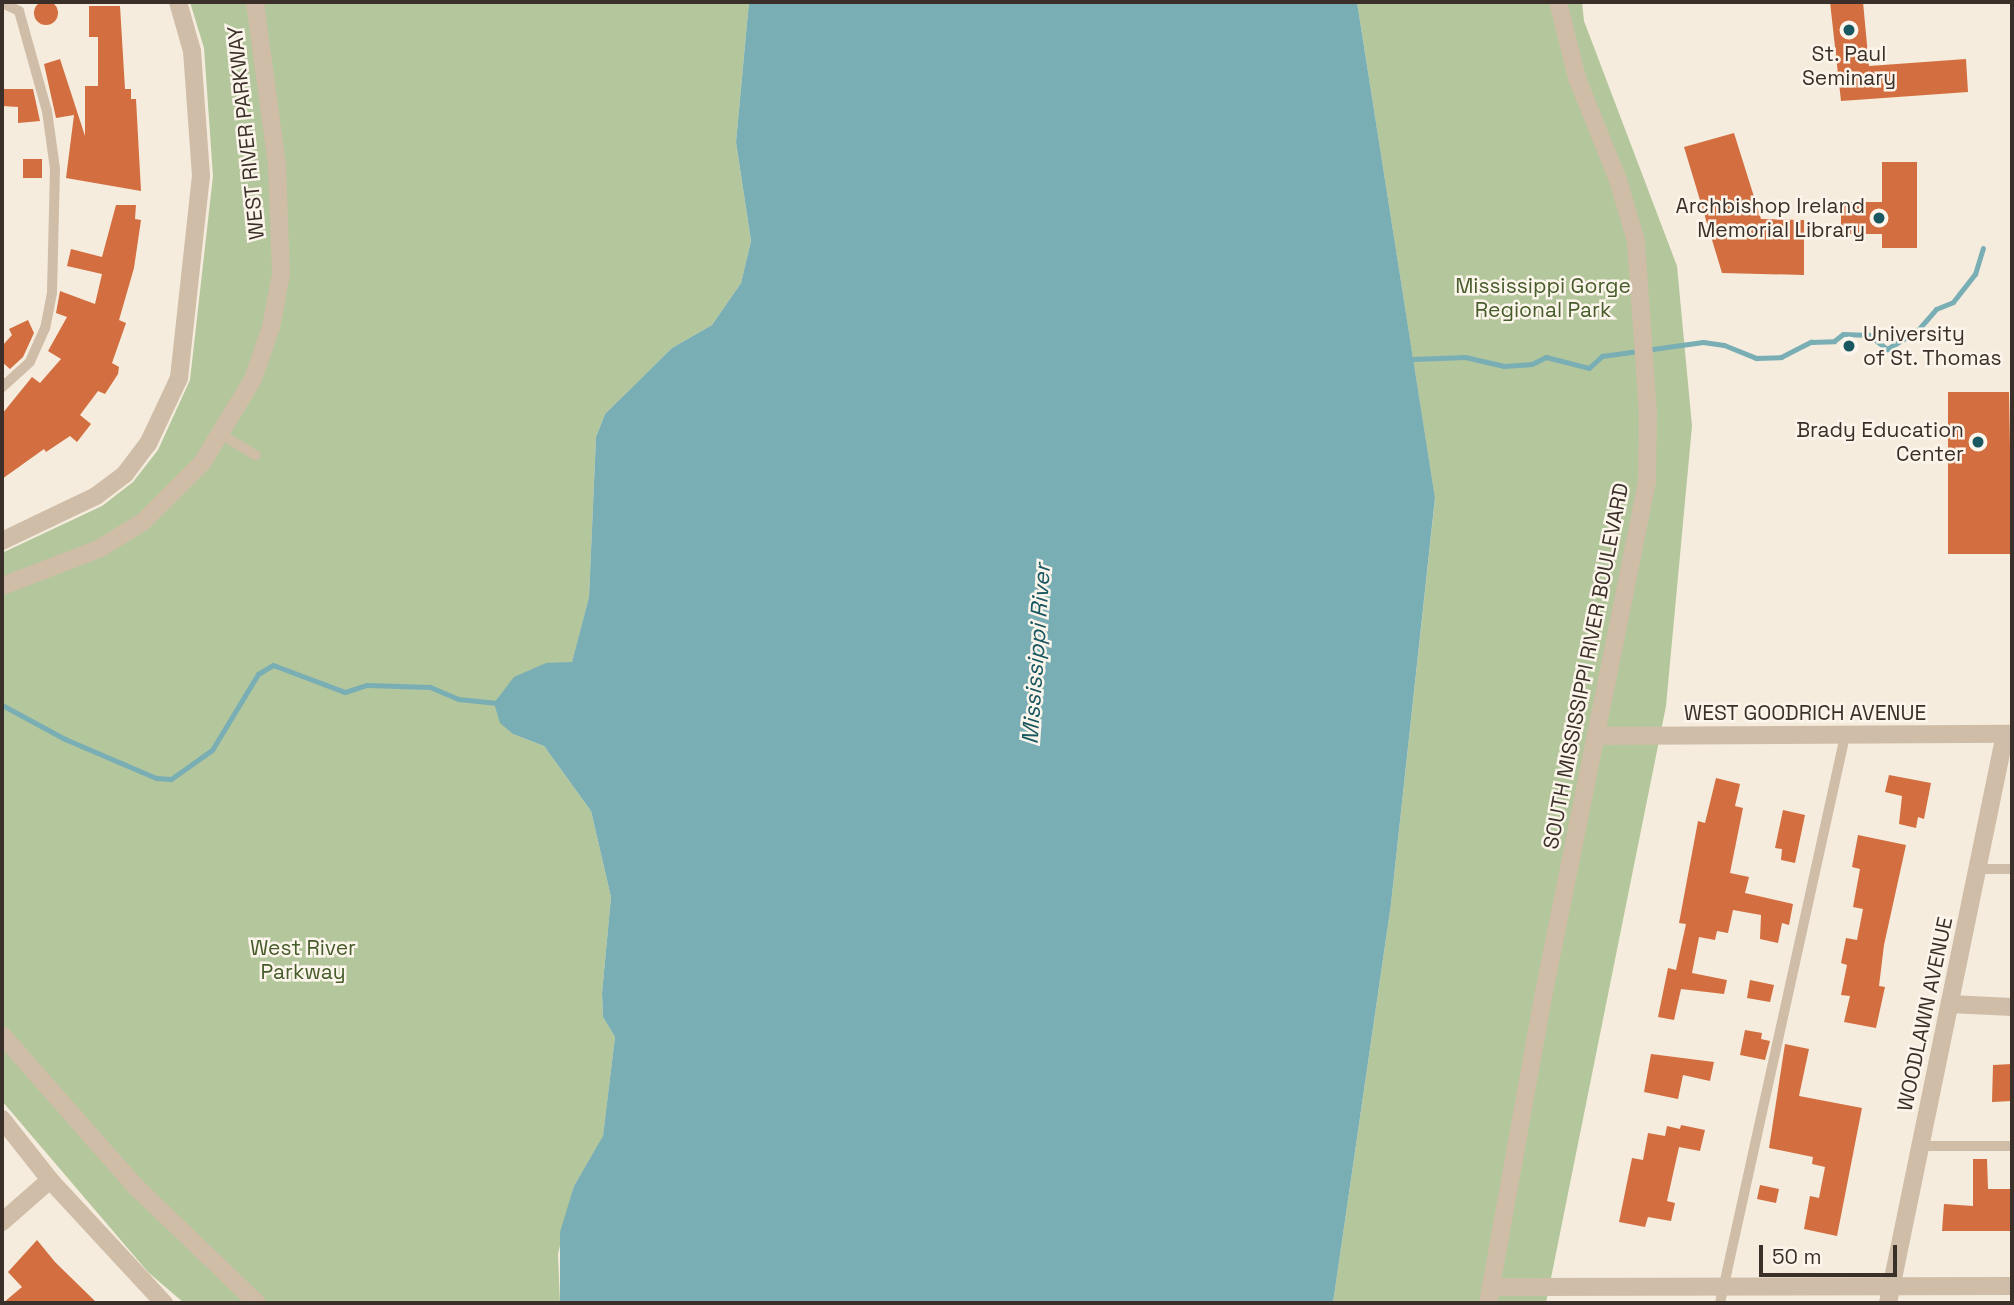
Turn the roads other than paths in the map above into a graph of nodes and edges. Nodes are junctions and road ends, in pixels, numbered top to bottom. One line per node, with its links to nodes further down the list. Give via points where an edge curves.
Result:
1 (178, 2): 8 (street, via 192,51 201,176 179,377 160,422 125,474 96,496)
2 (255, 2): 6 (street, WEST RIVER PARKWAY, via 277,165 281,274 263,356)
3 (1559, 2): 11 (street, SOUTH MISSISSIPPI RIVER BOULEVARD, via 1577,78 1618,180 1636,241 1642,293 1647,482)
4 (2, 3): 5 (lane, via 19,11 47,111 55,169 52,293 45,328 30,362)
5 (2, 387)
6 (222, 435): 7 (lane); 9 (street, WEST RIVER PARKWAY, via 202,463 144,521 99,549)
7 (255, 455)
8 (2, 541)
9 (2, 586)
10 (2008, 734): 12 (street, WEST GOODRICH AVENUE); 13 (street, WOODLAWN AVENUE)
11 (1597, 736): 12 (street, WEST GOODRICH AVENUE); 25 (street, SOUTH MISSISSIPPI RIVER BOULEVARD)
12 (1845, 736): 23 (lane)
13 (1979, 869): 14 (lane); 15 (street, WOODLAWN AVENUE)
14 (2012, 869)
15 (1950, 1004): 16 (street); 19 (street, WOODLAWN AVENUE)
16 (2012, 1007)
17 (2, 1035): 28 (street, via 137,1188)
18 (2, 1119): 21 (street)
19 (1919, 1146): 20 (lane); 26 (street, WOODLAWN AVENUE)
20 (2012, 1146)
21 (50, 1180): 22 (street); 27 (street)
22 (2, 1222)
23 (1724, 1284): 25 (street); 26 (street); 29 (lane)
24 (2012, 1286): 26 (street)
25 (1489, 1295)
26 (1890, 1295)
27 (164, 1303)
28 (257, 1303)
29 (1720, 1303)

